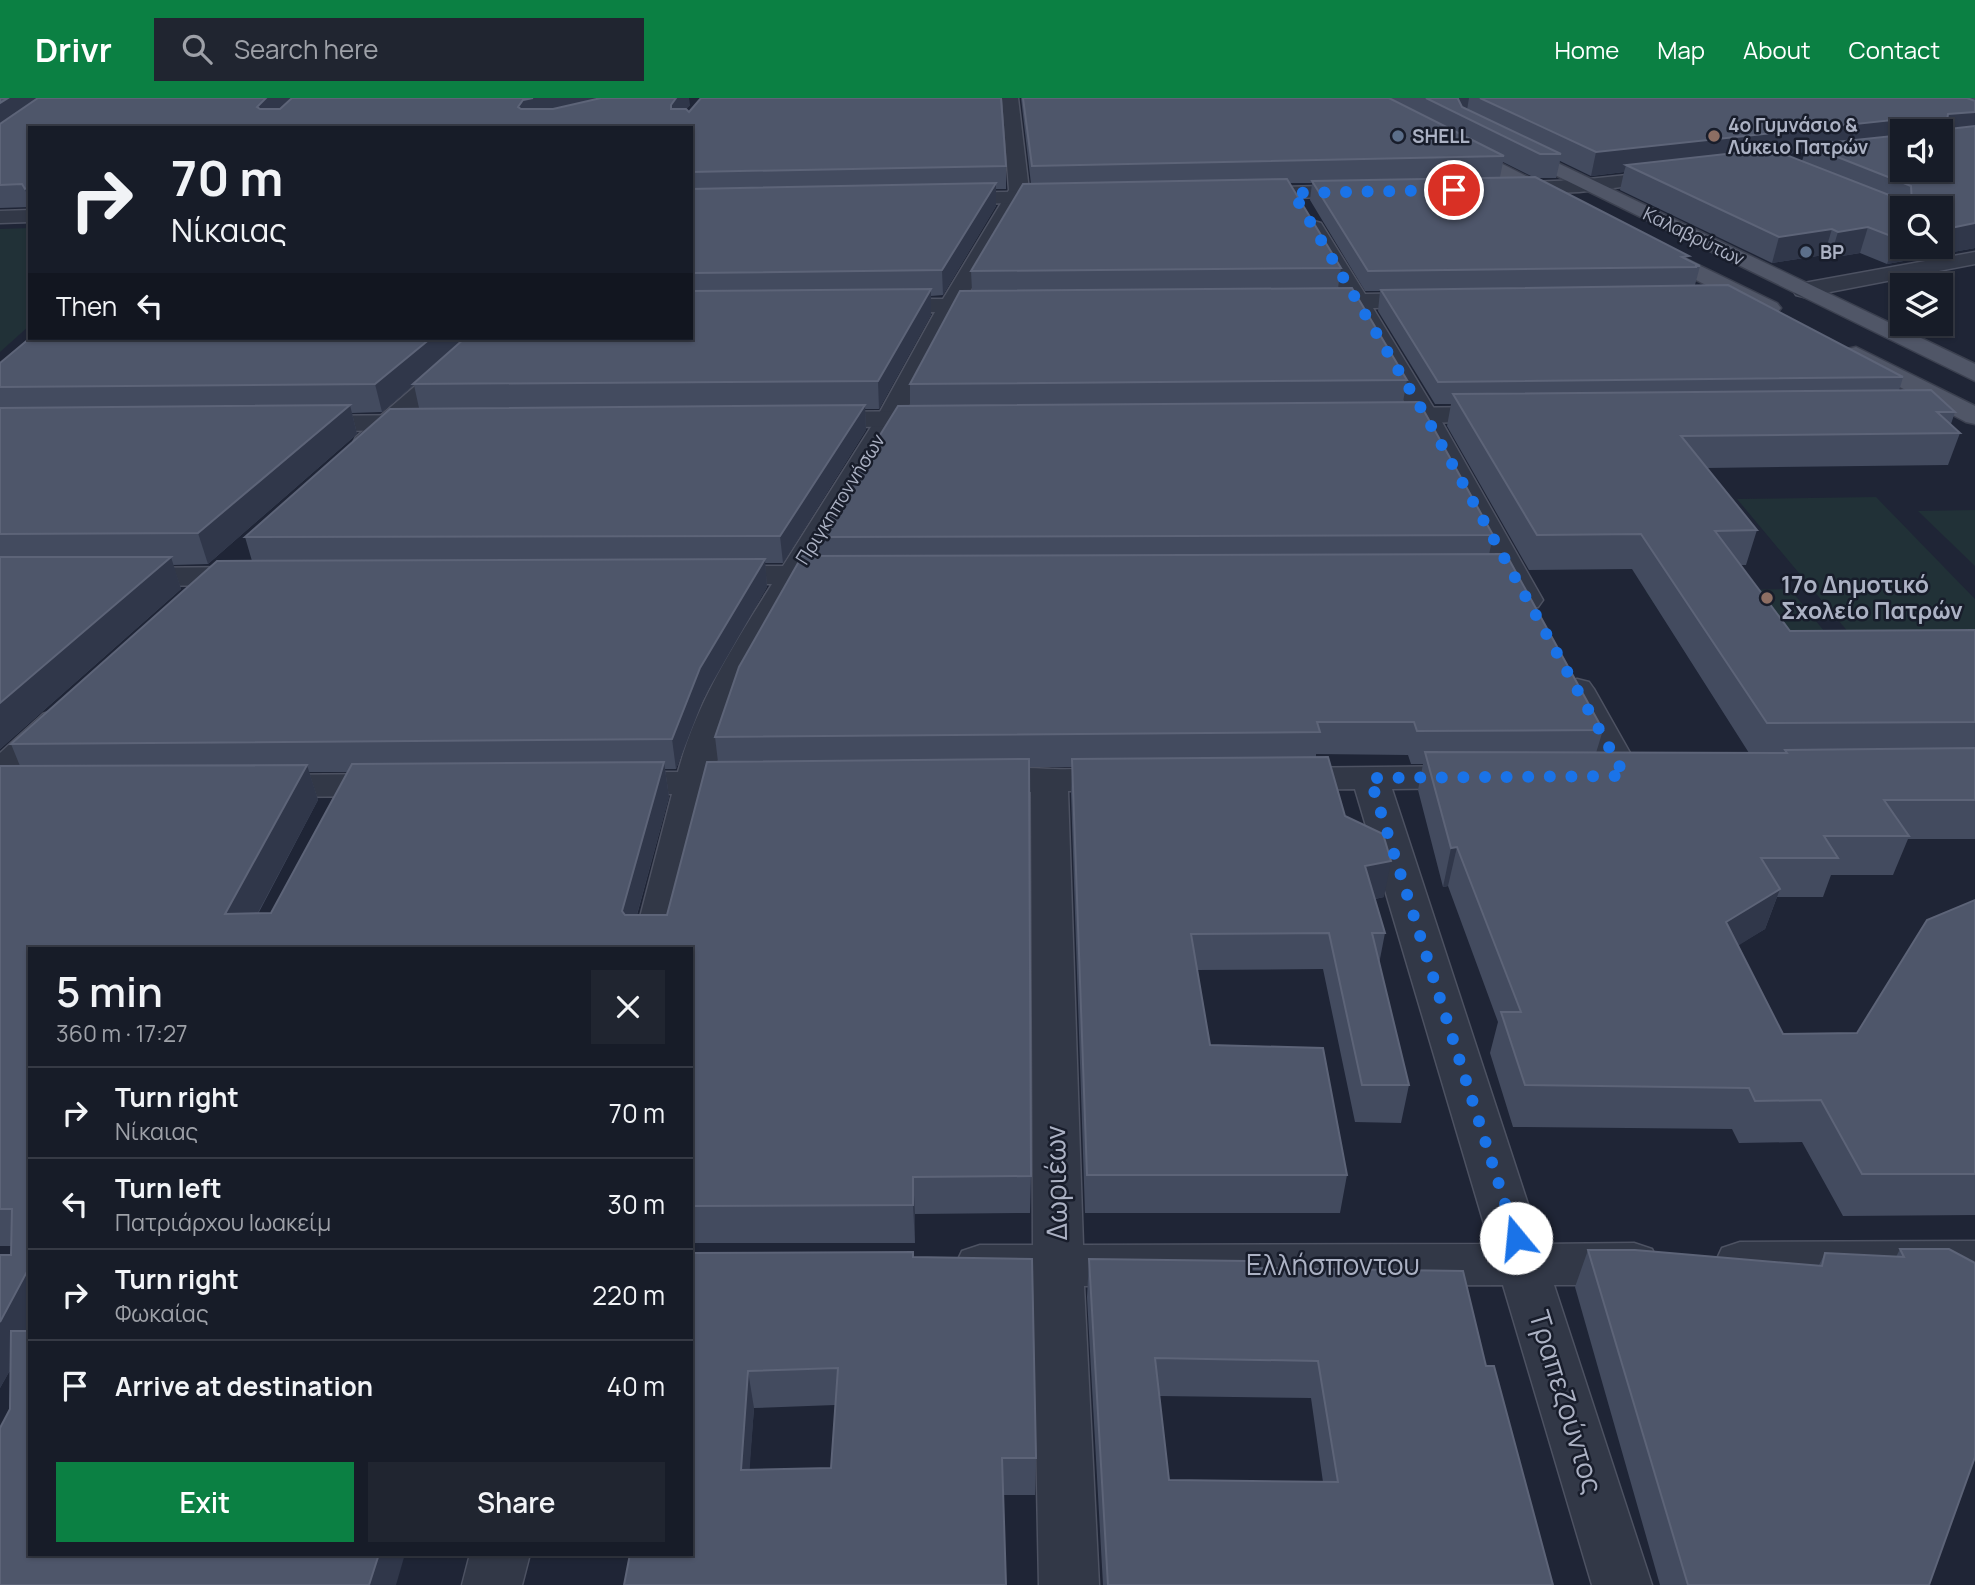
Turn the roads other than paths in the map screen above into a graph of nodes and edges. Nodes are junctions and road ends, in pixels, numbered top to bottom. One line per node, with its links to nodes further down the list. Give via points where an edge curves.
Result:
1 (1010, 98): 12 (street, Πριγκηποννήσων, via 1019,185)
2 (1360, 98): 6 (main road)
3 (1495, 138): 5 (main road, Καλαβρύτων)
4 (1700, 173): 5 (street)
5 (1591, 186): 6 (street); 21 (main road, Καλαβρύτων)
6 (1534, 188): 7 (street); 14 (main road)
7 (1480, 189)
8 (1387, 191): 9 (street)
9 (1293, 193): 10 (street); 25 (street)
10 (1223, 194)
11 (1084, 197): 12 (street)
12 (1015, 198): 13 (street); 28 (street, Πριγκηποννήσων)
13 (920, 200)
14 (1583, 213)
15 (28, 216): 16 (street)
16 (0, 217)
17 (1632, 238): 23 (main road, Καλαβρύτων)
18 (1953, 242): 19 (street)
19 (1975, 252)
20 (1975, 258): 21 (street)
21 (1804, 290): 33 (main road, Καλαβρύτων)
22 (1702, 295): 23 (street)
23 (1742, 295): 30 (main road, Καλαβρύτων)
24 (1455, 300): 25 (street)
25 (1359, 301): 26 (street); 36 (street)
26 (1277, 302)
27 (1033, 304): 28 (street)
28 (951, 305): 29 (street); 39 (street, Πριγκηποννήσων)
29 (855, 306)
30 (1792, 321)
31 (483, 340): 43 (street)
32 (1842, 346): 35 (main road)
33 (1975, 374)
34 (1910, 412): 35 (street)
35 (1970, 414)
36 (1425, 415): 37 (street); 38 (street); 54 (street, via 1497,573)
37 (1522, 415)
38 (1343, 416)
39 (889, 419): 40 (street); 41 (street); 48 (street, Πριγκηποννήσων)
40 (972, 419)
41 (793, 420)
42 (454, 422): 43 (street)
43 (387, 423): 44 (street); 45 (street)
44 (277, 424)
45 (348, 459)
46 (248, 550): 50 (street)
47 (683, 575): 48 (street)
48 (792, 575): 49 (street); 67 (street, Πριγκηποννήσων, via 731,681)
49 (875, 575)
50 (218, 576): 51 (street); 52 (street); 53 (street)
51 (286, 576)
52 (95, 577)
53 (188, 603)
54 (1538, 621)
55 (1565, 669): 57 (street, via 1639,776)
56 (73, 705): 65 (street)
57 (1585, 776)
58 (1504, 777): 59 (street)
59 (1370, 778): 61 (street); 74 (street, Τραπεζούντος)
60 (1161, 779): 62 (street)
61 (1245, 779)
62 (1049, 780): 63 (street); 76 (street, Δωριέων)
63 (940, 781)
64 (790, 782): 67 (street)
65 (9, 783)
66 (583, 783): 67 (street)
67 (694, 783): 72 (street, Πριγκηποννήσων)
68 (430, 784): 69 (street)
69 (347, 785): 70 (street); 71 (street)
70 (222, 786)
71 (329, 820)
72 (652, 947)
73 (1975, 1262): 74 (street, Ελλήσποντου)
74 (1524, 1264): 76 (street, Ελλήσποντου); 80 (street, Τραπεζούντος)
75 (936, 1266): 76 (street, Ελλήσποντου)
76 (1058, 1266): 79 (street, Δωριέων)
77 (499, 1556): 78 (street)
78 (492, 1585)
79 (1069, 1585)
80 (1622, 1585)

